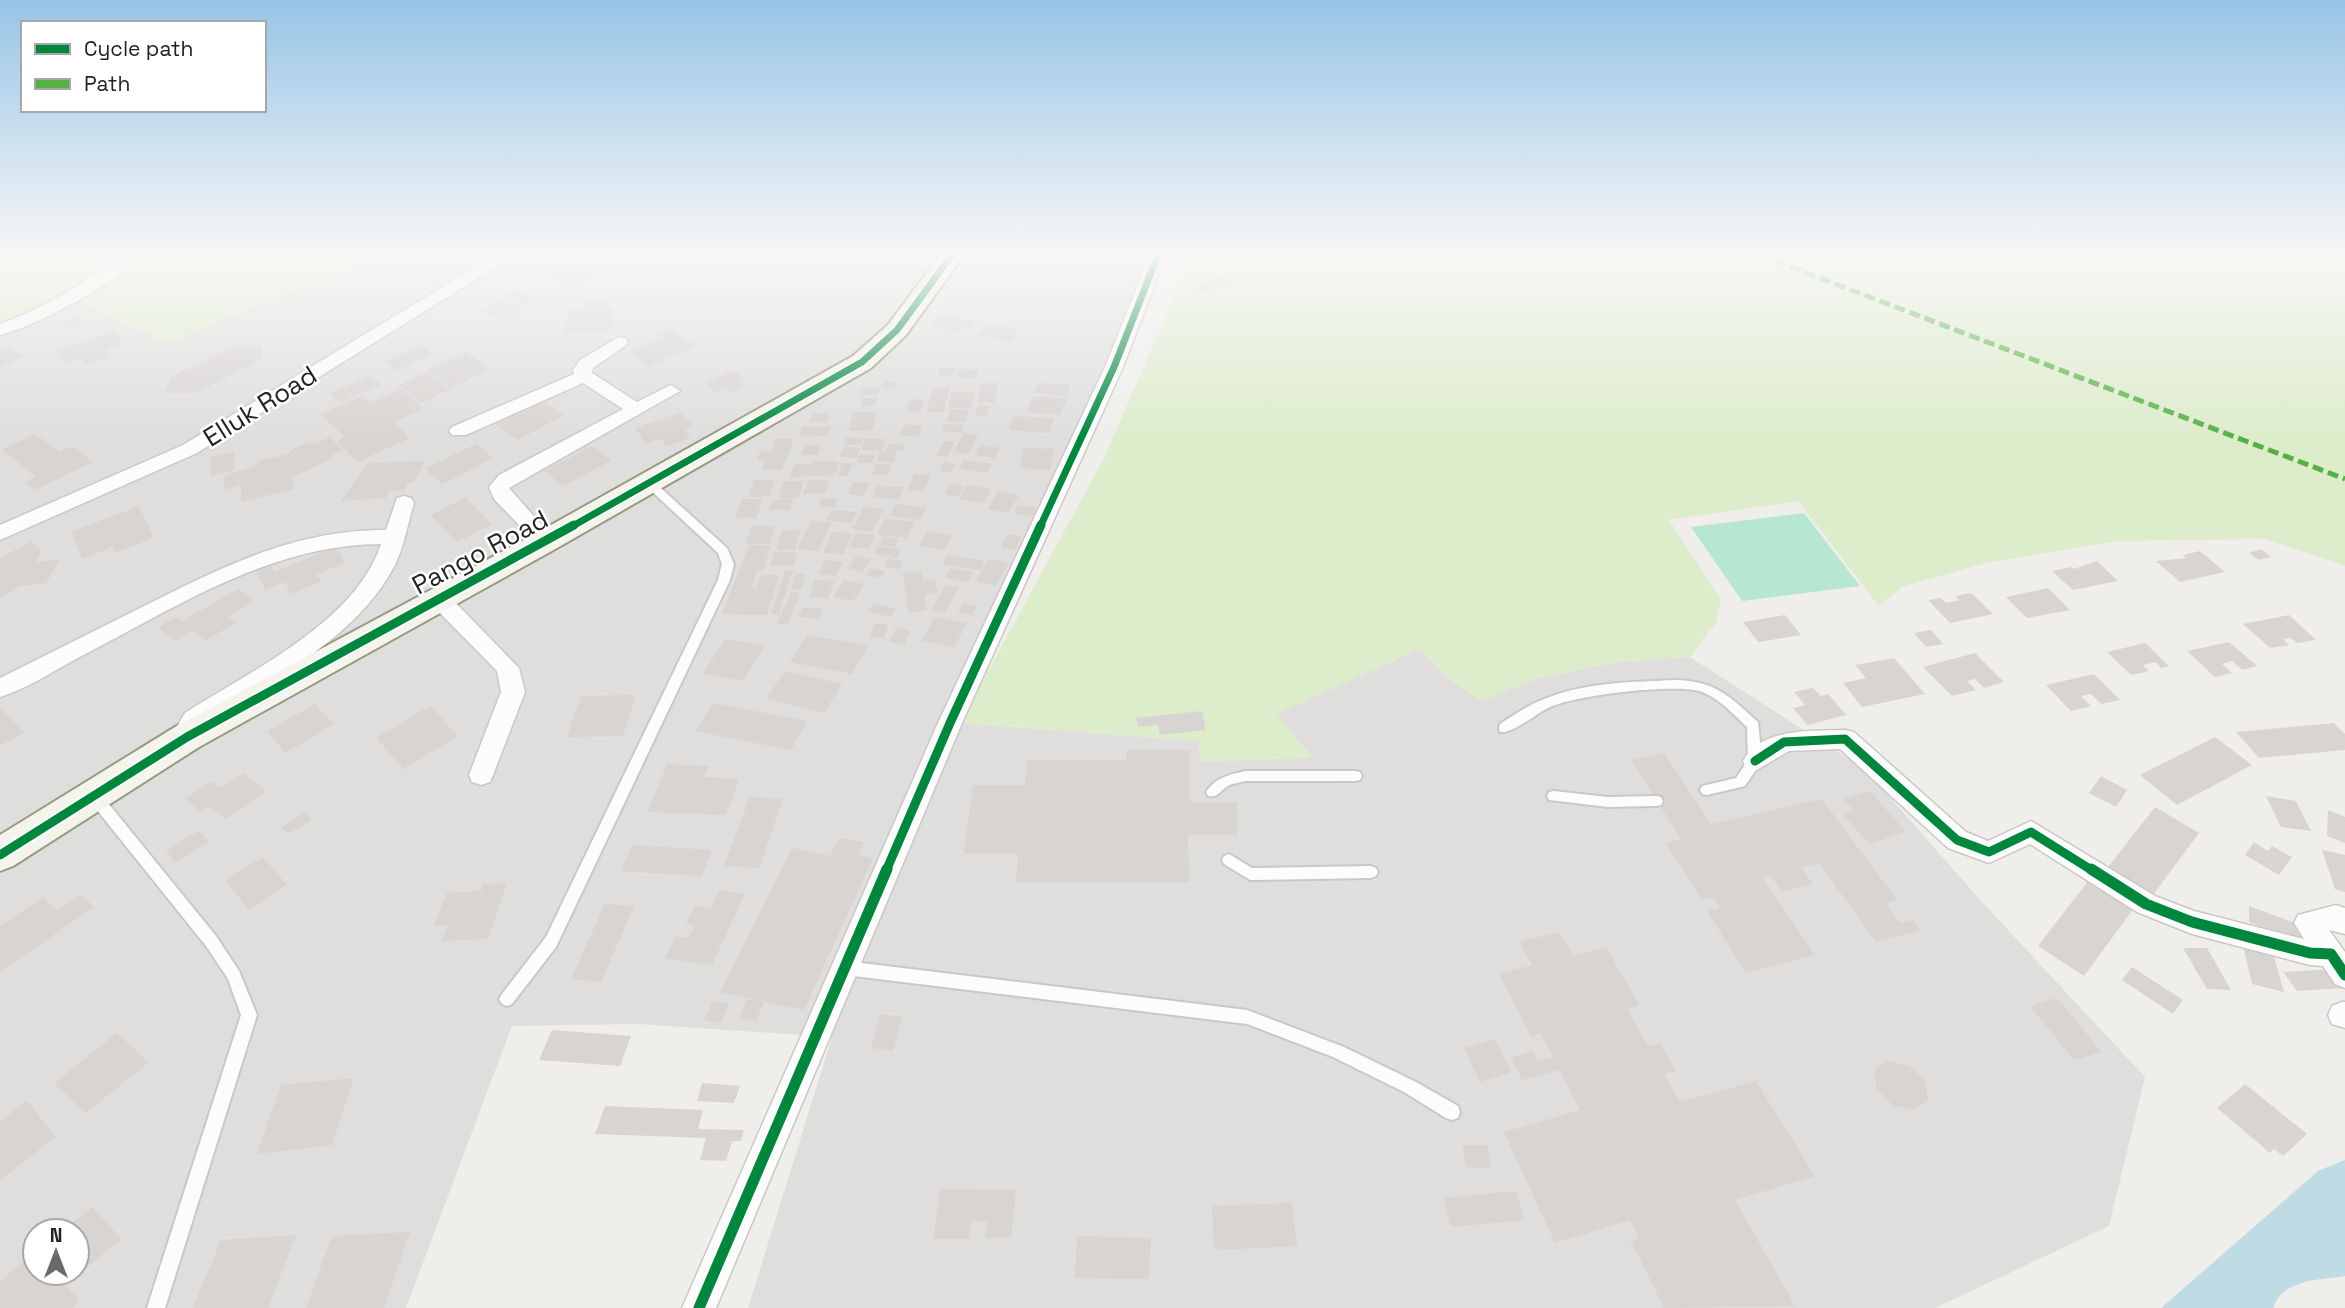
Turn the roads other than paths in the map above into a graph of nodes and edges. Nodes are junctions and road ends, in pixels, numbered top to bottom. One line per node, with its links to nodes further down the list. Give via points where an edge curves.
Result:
1 (35, 316): 5 (street)
2 (407, 316): 13 (street, Elluk Road, via 190,449)
3 (907, 316): 11 (street, Pango Road, via 862,362)
4 (1134, 316): 33 (street)
5 (0, 330)
6 (619, 342): 7 (street, via 586,364)
7 (584, 376): 9 (street); 10 (street)
8 (671, 391): 9 (street)
9 (636, 409): 15 (street, via 499,487)
10 (459, 431)
11 (649, 483): 15 (street, Pango Road); 34 (lane, via 723,551 728,564 724,580 551,942)
12 (404, 503): 14 (street)
13 (0, 533)
14 (393, 537): 17 (street, via 350,537 304,545 237,568); 19 (street, via 384,564 335,622 292,657 193,719)
15 (546, 541): 16 (street, Pango Road)
16 (439, 599): 19 (street, Pango Road); 21 (street, via 508,668 513,692)
17 (0, 688)
18 (1505, 728): 20 (lane, via 1530,711 1567,696 1662,685 1700,686 1725,700 1753,725)
19 (187, 737): 25 (street, Pango Road)
20 (1755, 761): 23 (lane, via 1740,782); 32 (street, via 1784,742 1845,739 1957,841 1989,852 2031,832 2146,904)
21 (481, 775)
22 (1355, 776): 24 (lane, via 1245,776 1223,782)
23 (1707, 790)
24 (1213, 792)
25 (94, 796): 28 (street, Pango Road); 36 (lane, via 211,941 234,976 248,1015)
26 (1554, 796): 27 (lane)
27 (1656, 801)
28 (0, 855)
29 (1229, 860): 30 (lane, via 1250,874)
30 (1371, 872)
31 (2345, 922): 32 (street, via 2336,917 2308,923)
32 (2338, 964)
33 (845, 968): 35 (lane, via 1247,1017 1338,1052); 37 (street)
34 (507, 999)
35 (1452, 1112)
36 (156, 1308)
37 (699, 1308)

